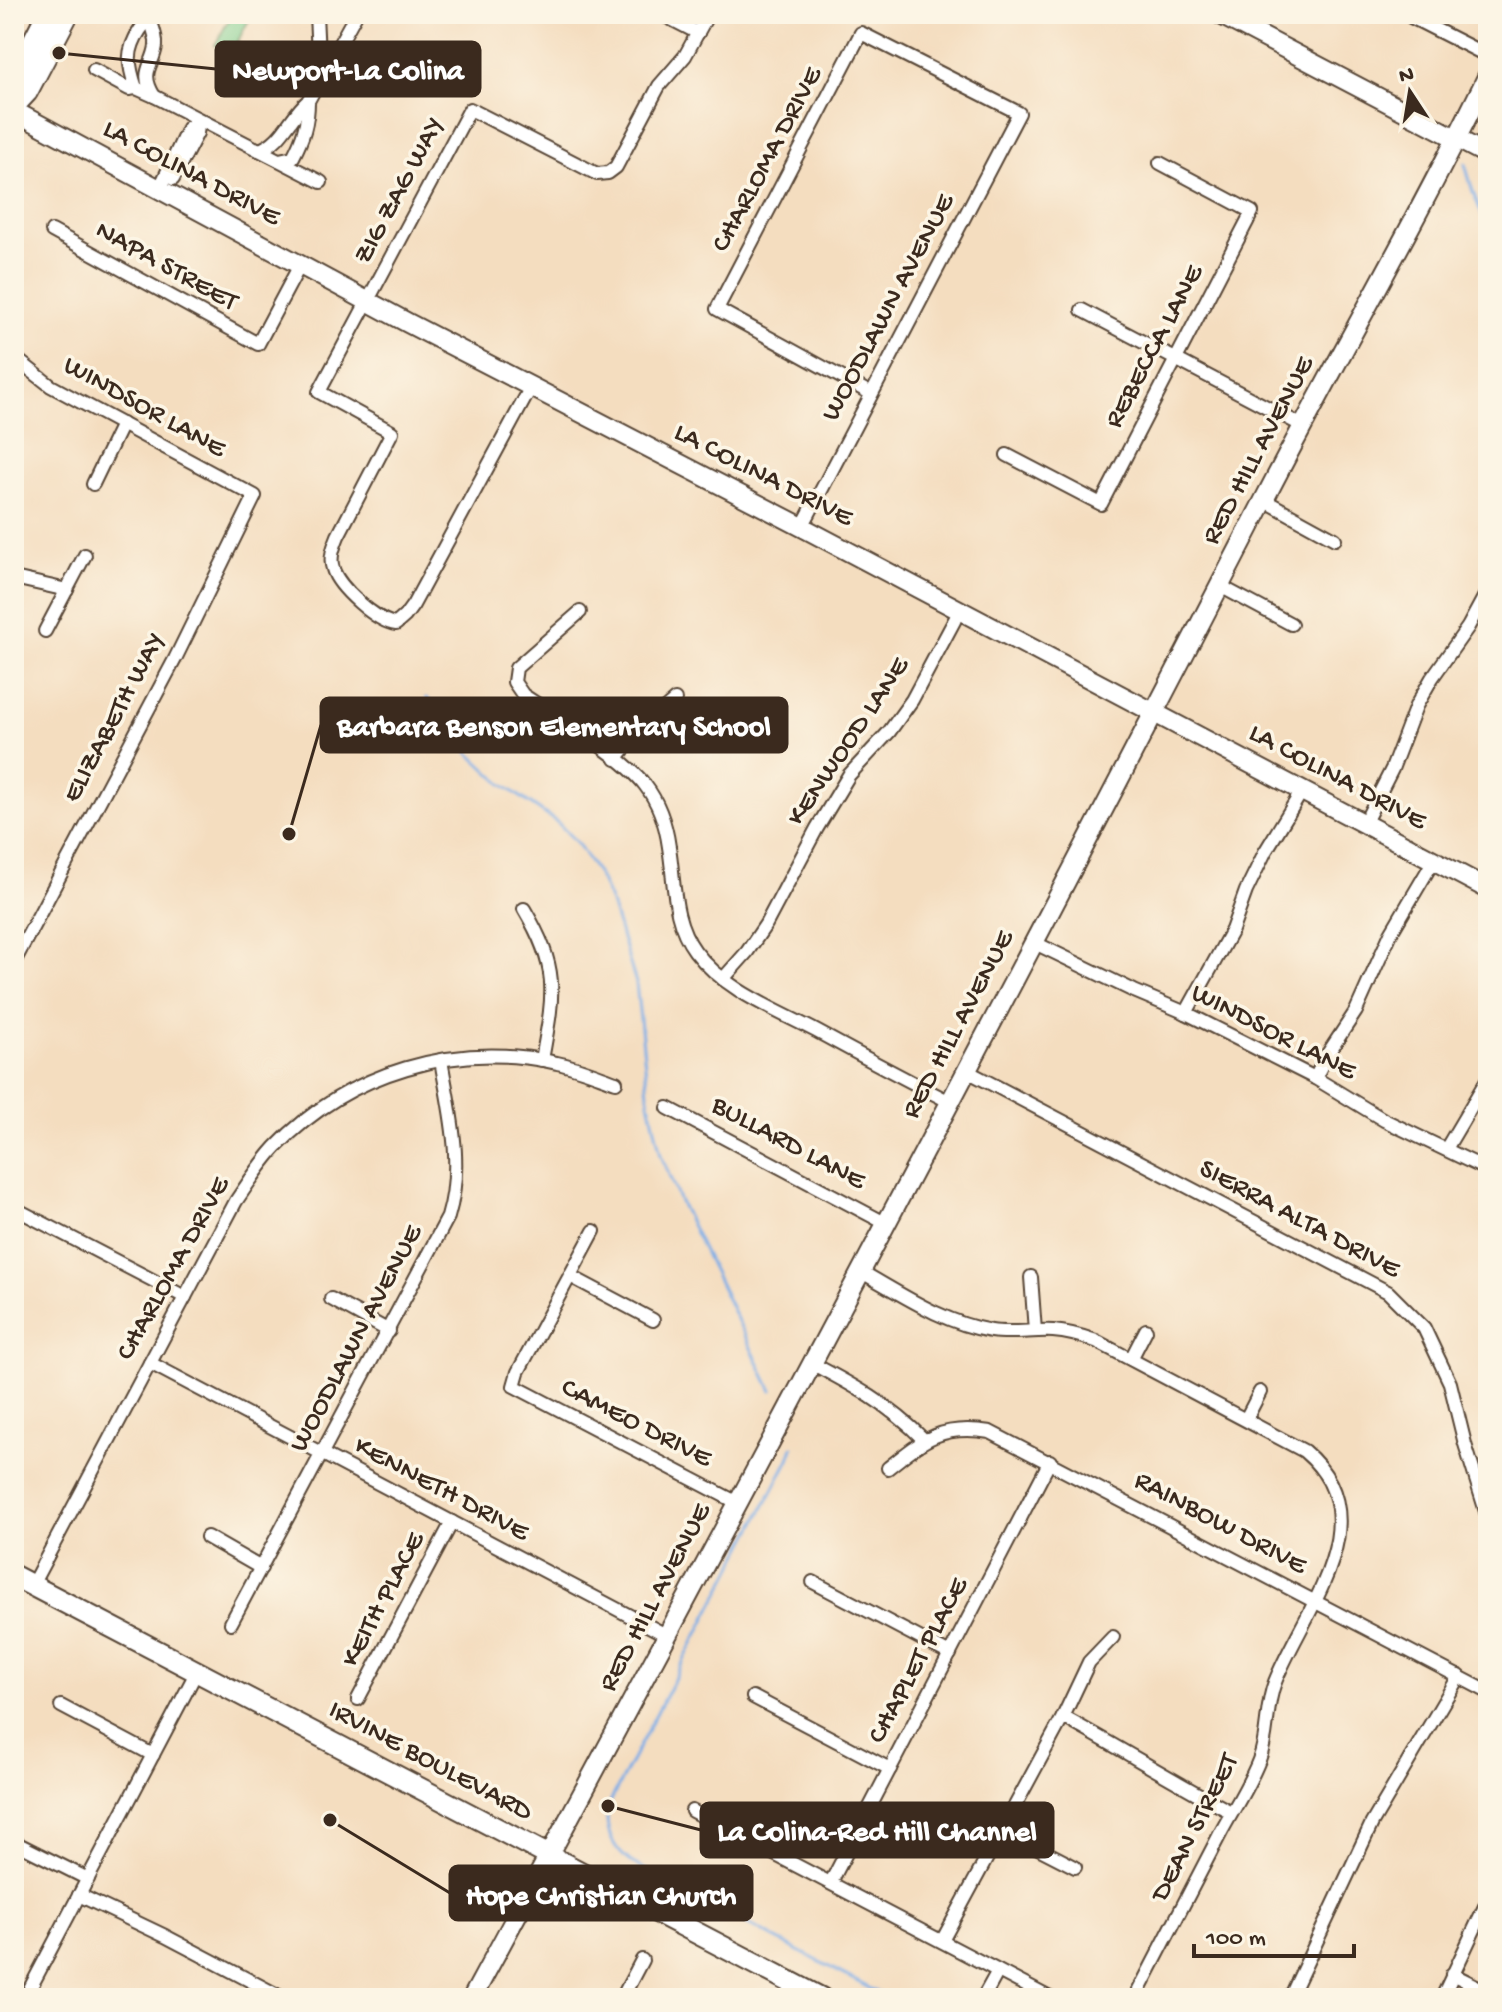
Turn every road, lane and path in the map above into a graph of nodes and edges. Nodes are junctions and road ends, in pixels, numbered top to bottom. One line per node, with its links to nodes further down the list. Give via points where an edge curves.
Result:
1 (47, 14): 16 (main road)
2 (68, 14): 22 (main road)
3 (316, 14): 18 (street)
4 (356, 14): 18 (street)
5 (661, 14): 11 (street)
6 (708, 14): 11 (street, ZIG ZAG WAY)
7 (1219, 14): 10 (main road)
8 (152, 17): 13 (street, via 128,53); 20 (street, via 157,44 147,71)
9 (1411, 17): 12 (street)
10 (1242, 20): 25 (main road)
11 (698, 33): 34 (street, ZIG ZAG WAY, via 659,86 608,173 597,174 470,109)
12 (1488, 56)
13 (129, 69): 17 (street); 19 (street)
14 (94, 70): 17 (street)
15 (1488, 75): 25 (main road, RED HILL AVENUE)
16 (14, 78)
17 (110, 79): 19 (street)
18 (319, 80): 21 (street)
19 (136, 88): 20 (street)
20 (154, 96): 24 (street)
21 (308, 101): 26 (street, via 274,143); 28 (street, via 300,145 293,157)
22 (14, 109): 31 (main road, LA COLINA DRIVE)
23 (1019, 113): 39 (street, WOODLAWN AVENUE); 39 (street, CHARLOMA DRIVE, via 861,33 717,309)
24 (199, 120): 26 (street); 31 (street, via 197,133)
25 (1457, 139): 27 (main road); 41 (main road, RED HILL AVENUE)
26 (259, 150): 28 (street)
27 (1488, 155)
28 (279, 160): 30 (street)
29 (1160, 163): 37 (street, REBECCA LANE, via 1252,212)
30 (321, 182)
31 (163, 191): 33 (main road, LA COLINA DRIVE)
32 (52, 231): 33 (street, NAPA STREET, via 258,344)
33 (300, 265): 34 (main road, LA COLINA DRIVE)
34 (368, 301): 38 (main road, LA COLINA DRIVE); 38 (street, via 319,392 392,432 332,555 333,569 344,586 386,623 396,624 413,605)
35 (1082, 310): 37 (street)
36 (14, 357): 40 (street, WINDSOR LANE, via 51,386)
37 (1175, 359): 41 (street); 42 (street, REBECCA LANE, via 1101,504)
38 (531, 387): 46 (main road, LA COLINA DRIVE)
39 (870, 393): 46 (street, WOODLAWN AVENUE)
40 (122, 424): 43 (street); 44 (street, WINDSOR LANE)
41 (1303, 426): 45 (main road, RED HILL AVENUE)
42 (1007, 455)
43 (93, 484)
44 (255, 496): 66 (street, ELIZABETH WAY)
45 (1264, 500): 47 (street); 50 (main road, RED HILL AVENUE)
46 (802, 527): 53 (main road, LA COLINA DRIVE)
47 (1335, 539)
48 (85, 555): 51 (street)
49 (14, 578): 51 (street)
50 (1220, 586): 55 (street); 58 (main road, RED HILL AVENUE)
51 (67, 590): 56 (street)
52 (1488, 590): 61 (street, via 1416,706)
53 (960, 610): 58 (main road, LA COLINA DRIVE); 67 (street, KENWOOD LANE, via 912,700 849,775 766,924)
54 (580, 612): 59 (street, via 516,668 514,682 523,695)
55 (1291, 624)
56 (45, 631)
57 (675, 700): 59 (street)
58 (1153, 714): 60 (main road, LA COLINA DRIVE); 65 (main road, RED HILL AVENUE)
59 (616, 759): 67 (street, via 645,785 657,805 681,924 693,949)
60 (1302, 791): 61 (main road, LA COLINA DRIVE); 68 (street, via 1265,852 1232,930)
61 (1364, 824): 62 (main road, LA COLINA DRIVE)
62 (1434, 860): 63 (main road, LA COLINA DRIVE); 72 (street)
63 (1488, 889)
64 (524, 909): 70 (street, via 541,937 552,972 553,1001)
65 (1035, 943): 68 (street, WINDSOR LANE); 71 (main road, RED HILL AVENUE)
66 (14, 962)
67 (723, 979): 75 (street)
68 (1186, 1013): 72 (street, WINDSOR LANE)
69 (441, 1060): 70 (street, via 489,1055); 85 (street, CHARLOMA DRIVE, via 390,1073 345,1094 277,1146 236,1201); 89 (street, WOODLAWN AVENUE, via 455,1136 453,1199 440,1235)
70 (542, 1060): 74 (street)
71 (967, 1071): 75 (main road, RED HILL AVENUE); 101 (street, SIERRA ALTA DRIVE, via 1388,1292 1424,1328 1450,1383)
72 (1315, 1078): 77 (street, WINDSOR LANE, via 1384,1120)
73 (1488, 1078): 77 (street)
74 (616, 1082)
75 (950, 1102): 80 (main road, RED HILL AVENUE)
76 (668, 1108): 80 (street, BULLARD LANE)
77 (1446, 1149): 78 (street, WINDSOR LANE)
78 (1488, 1170)
79 (14, 1208): 85 (street)
80 (885, 1223): 82 (main road, RED HILL AVENUE)
81 (594, 1231): 83 (street)
82 (860, 1271): 90 (street, via 968,1327); 93 (main road, RED HILL AVENUE)
83 (570, 1276): 87 (street); 100 (street, CAMEO DRIVE, via 514,1386)
84 (1031, 1277): 90 (street)
85 (185, 1297): 92 (street, CHARLOMA DRIVE)
86 (331, 1299): 89 (street)
87 (653, 1320)
88 (1146, 1330): 91 (street)
89 (389, 1331): 97 (street, WOODLAWN AVENUE)
90 (1035, 1331): 91 (street, via 1075,1334)
91 (1131, 1359): 95 (street)
92 (150, 1363): 97 (street, KENNETH DRIVE); 105 (street, CHARLOMA DRIVE)
93 (811, 1363): 96 (street, via 875,1397); 100 (main road, RED HILL AVENUE)
94 (1260, 1392): 95 (street)
95 (1246, 1419): 107 (street, DEAN STREET, via 1304,1451 1329,1479 1338,1517 1337,1543)
96 (923, 1439): 98 (street, RAINBOW DRIVE, via 955,1429 990,1432); 99 (street, RAINBOW DRIVE)
97 (322, 1454): 102 (street, KENNETH DRIVE); 104 (street, WOODLAWN AVENUE)
98 (1050, 1461): 107 (street, RAINBOW DRIVE); 111 (street, CHAPLET PLACE)
99 (888, 1468)
100 (738, 1503): 109 (main road, RED HILL AVENUE)
101 (1488, 1518)
102 (452, 1522): 109 (street, KENNETH DRIVE); 116 (street, KEITH PLACE)
103 (207, 1537): 104 (street)
104 (261, 1568): 108 (street, WOODLAWN AVENUE)
105 (23, 1580): 112 (main road, IRVINE BOULEVARD)
106 (813, 1582): 111 (street)
107 (1316, 1601): 113 (street, RAINBOW DRIVE); 122 (street, DEAN STREET, via 1273,1687 1259,1759)
108 (231, 1623)
109 (668, 1636): 125 (main road, RED HILL AVENUE)
110 (1113, 1637): 118 (street, via 1089,1662)
111 (950, 1654): 120 (street, CHAPLET PLACE)
112 (197, 1671): 119 (street); 125 (main road, IRVINE BOULEVARD)
113 (1459, 1676): 114 (street, RAINBOW DRIVE); 144 (street, via 1372,1823)
114 (1488, 1692)
115 (753, 1697): 120 (street)
116 (358, 1699)
117 (61, 1706): 119 (street)
118 (1063, 1717): 122 (street); 123 (street)
119 (153, 1755): 127 (street)
120 (890, 1769): 128 (street, CHAPLET PLACE)
121 (692, 1811): 128 (street)
122 (1231, 1812): 143 (street, DEAN STREET)
123 (1003, 1830): 126 (street); 131 (street)
124 (14, 1842): 127 (street)
125 (549, 1855): 138 (main road, RED HILL AVENUE); 140 (main road, IRVINE BOULEVARD)
126 (1075, 1867)
127 (88, 1879): 129 (street)
128 (831, 1882): 131 (street)
129 (79, 1895): 136 (street); 137 (street)
130 (1488, 1900): 134 (street)
131 (942, 1941): 133 (street)
132 (642, 1960): 139 (street)
133 (998, 1971): 141 (street); 142 (street)
134 (1452, 1974): 135 (street); 145 (street)
135 (1488, 1992)
136 (25, 1998)
137 (283, 1998)
138 (472, 1998)
139 (622, 1998)
140 (821, 1998)
141 (983, 1998)
142 (1050, 1998)
143 (1135, 1998)
144 (1290, 1998)
145 (1442, 1998)

